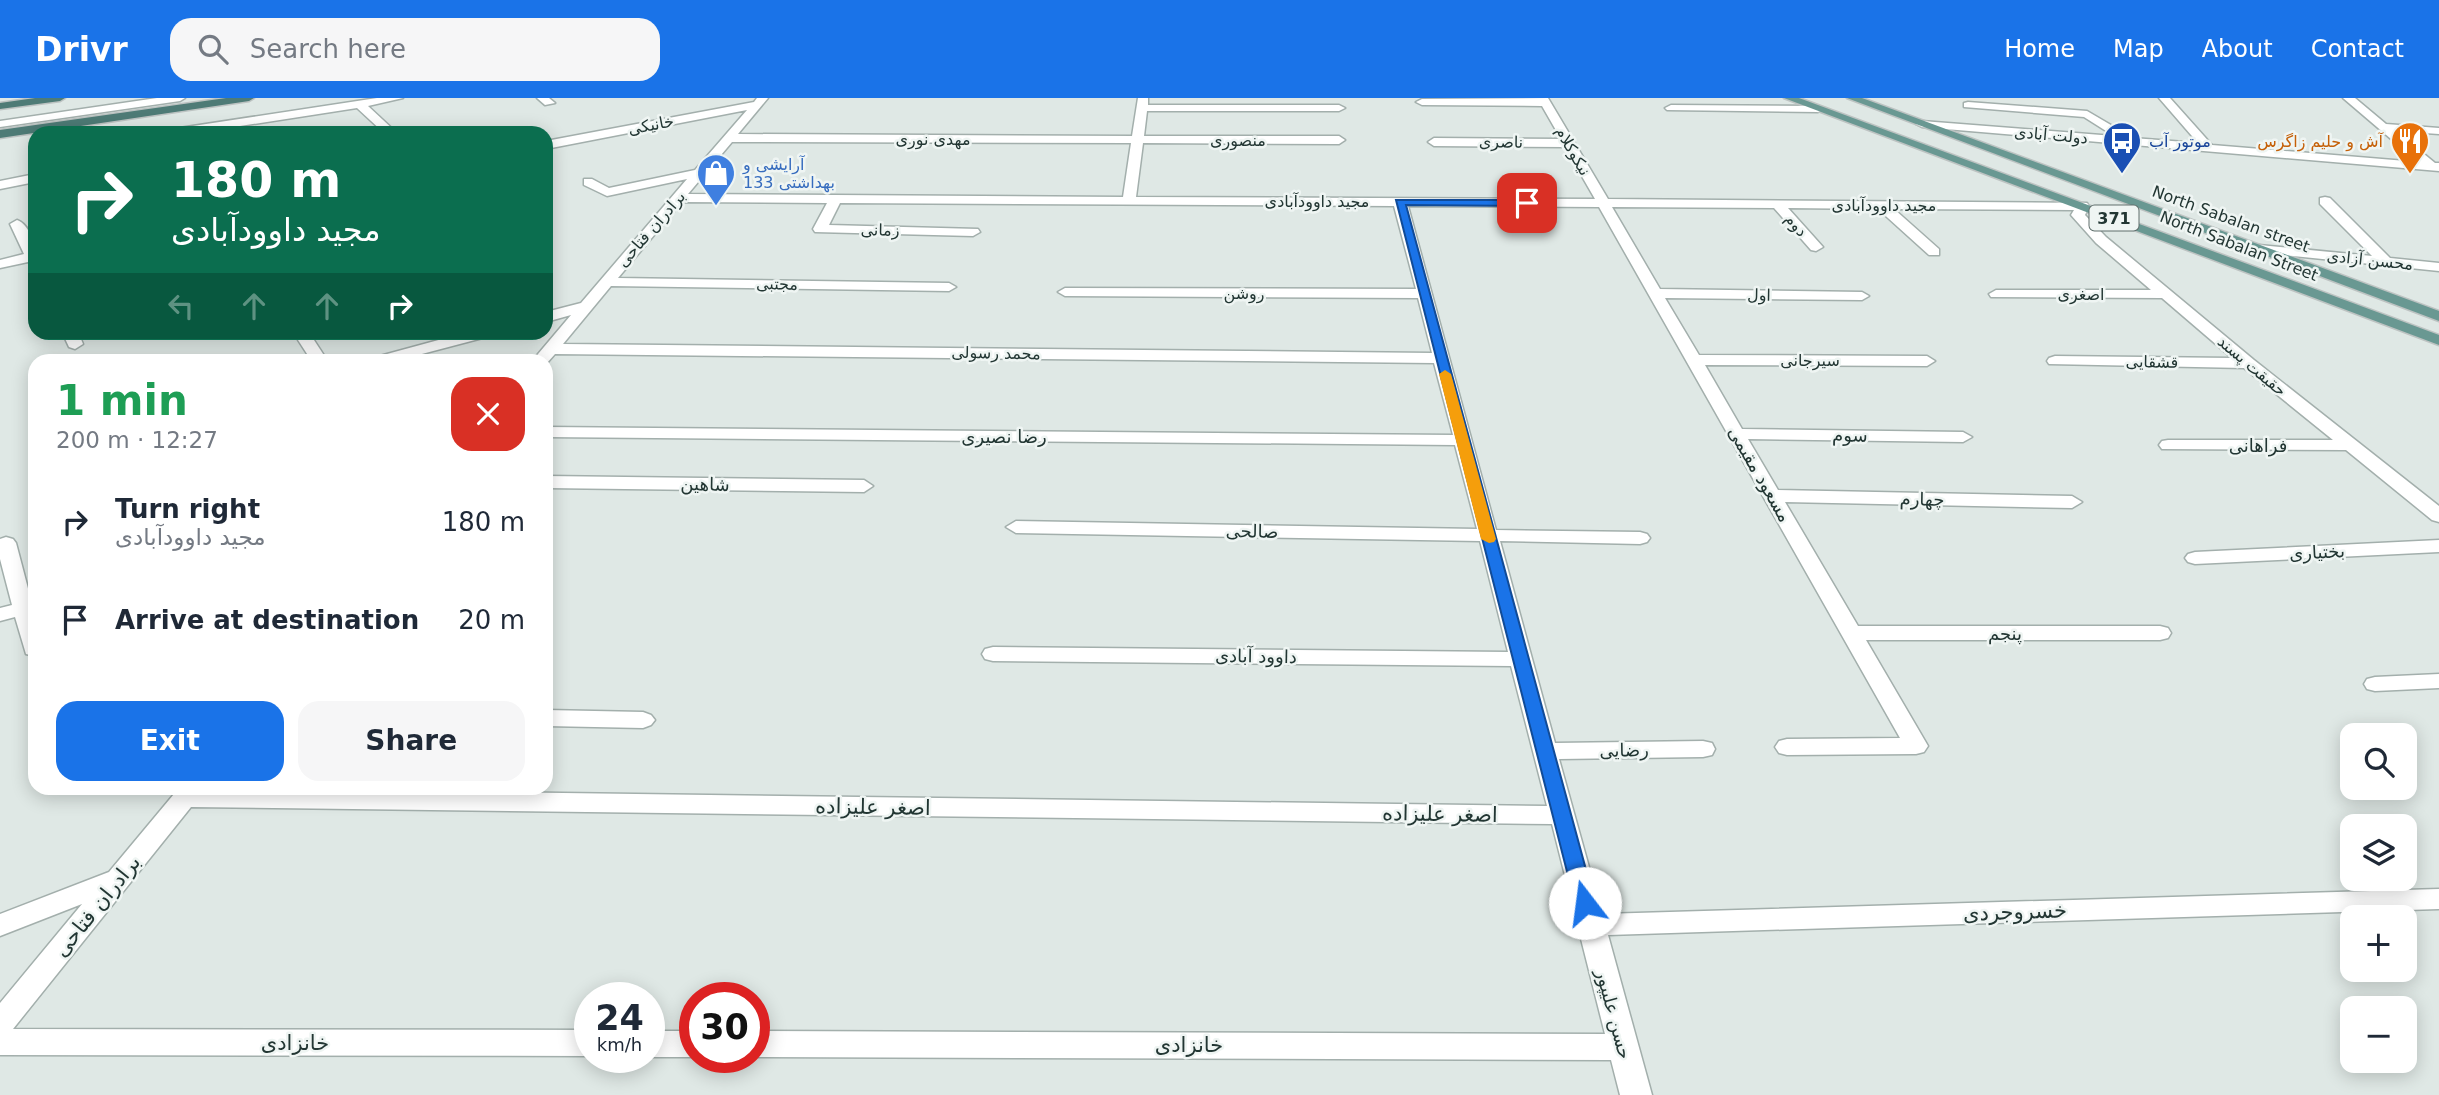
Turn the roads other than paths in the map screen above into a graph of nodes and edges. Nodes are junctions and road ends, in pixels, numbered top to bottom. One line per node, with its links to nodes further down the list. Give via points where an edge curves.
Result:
1 (60, 98): 16 (highway)
2 (128, 98): 20 (street)
3 (180, 98): 21 (street)
4 (249, 98): 23 (highway)
5 (398, 98): 14 (street)
6 (1789, 98): 19 (main road, North Sabalan Street / 371)
7 (1852, 98): 22 (main road, North Sabalan street / 371)
8 (2164, 98): 37 (street)
9 (2348, 98): 26 (street)
10 (1544, 101): 12 (street); 35 (street, نیکوکلام)
11 (760, 102): 30 (street, برادران فتاحی); 36 (street, خانیکی)
12 (1422, 102)
13 (1143, 103): 17 (street); 32 (street)
14 (359, 104): 24 (street); 25 (street)
15 (1968, 104): 33 (street, via 2087,114)
16 (0, 106)
17 (1339, 108)
18 (1671, 108): 19 (street)
19 (1818, 109): 51 (main road, North Sabalan Street / 371)
20 (0, 116)
21 (0, 124)
22 (1922, 124): 33 (street, دولت آبادی); 56 (main road, North Sabalan street / 371)
23 (55, 126)
24 (218, 126)
25 (383, 126)
26 (2384, 127): 28 (street); 38 (street)
27 (28, 130): 29 (highway)
28 (2439, 131)
29 (0, 134)
30 (729, 138): 32 (street, مهدی نوری); 39 (street, برادران فتاحی)
31 (1339, 140): 32 (street, منصوری)
32 (1138, 141): 45 (street)
33 (2130, 141): 37 (street, دولت آبادی)
34 (1434, 142): 35 (street, ناصری)
35 (1569, 143): 48 (street, نیکوکلام)
36 (553, 144)
37 (2209, 148): 38 (street, دولت آبادی)
38 (2436, 169)
39 (699, 173): 41 (street, via 607,192); 43 (street, برادران فتاحی)
40 (28, 179): 42 (street)
41 (588, 182)
42 (0, 185)
43 (678, 198): 44 (street, مجید داوودآبادی); 63 (street, برادران فتاحی)
44 (835, 199): 45 (street, مجید داوودآبادی); 53 (street, زمانی, via 820,229)
45 (1129, 200): 47 (street, مجید داوودآبادی)
46 (2325, 201): 60 (street)
47 (1400, 202): 48 (street, مجید داوودآبادی); 68 (street, حسن علیپور)
48 (1604, 203): 49 (street, مجید داوودآبادی); 66 (street, مسعود مقیمی)
49 (1777, 204): 50 (street, مجید داوودآبادی); 55 (street, دوم)
50 (1882, 205): 51 (street, مجید داوودآبادی); 57 (street)
51 (2082, 206): 58 (main road, North Sabalan Street / 371); 67 (street, حقیقت پسند, via 2078,215 2101,240)
52 (17, 224): 54 (street)
53 (973, 232)
54 (28, 246)
55 (1816, 247)
56 (2259, 249): 58 (main road); 60 (street, محسن آزادی); 73 (main road, North Sabalan street / 371)
57 (1934, 253)
58 (2212, 255): 76 (main road, North Sabalan Street / 371)
59 (28, 259): 61 (street)
60 (2386, 262): 62 (street, محسن آزادی)
61 (0, 264)
62 (2439, 267)
63 (606, 282): 64 (street, مجتبی); 71 (street, برادران فتاحی)
64 (949, 287)
65 (1065, 292): 68 (street, روشن)
66 (1656, 293): 70 (street, اول); 82 (street, مسعود مقیمی)
67 (2165, 293): 69 (street, اصغری); 85 (street, حقیقت پسند)
68 (1424, 294): 81 (street, حسن علیپور)
69 (1996, 294)
70 (1862, 296)
71 (585, 307): 72 (street); 79 (street, برادران فتاحی)
72 (553, 315)
73 (2439, 316)
74 (306, 340): 77 (street)
75 (458, 340): 78 (street)
76 (2439, 340)
77 (315, 354)
78 (405, 354)
79 (547, 354)
80 (553, 355): 81 (street, محمد رسولی)
81 (1441, 358): 89 (street, حسن علیپور)
82 (1694, 360): 83 (street, سیرجانی); 87 (street, مسعود مقیمی)
83 (1927, 361)
84 (2055, 361): 85 (street, قشقایی)
85 (2248, 363): 91 (street, حقیقت پسند)
86 (553, 432): 89 (street, رضا نصیری)
87 (1736, 434): 88 (street, سوم); 94 (street, مسعود مقیمی)
88 (1963, 437)
89 (1462, 440): 98 (street, حسن علیپور)
90 (2168, 444): 91 (street, فراهانی)
91 (2349, 445): 96 (street, حقیقت پسند)
92 (553, 482): 93 (street, شاهین)
93 (864, 486)
94 (1772, 496): 95 (street, چهارم); 106 (street, مسعود مقیمی)
95 (2072, 502)
96 (2439, 516)
97 (1016, 527): 98 (street, صالحی)
98 (1488, 536): 99 (street, صالحی); 109 (street, حسن علیپور)
99 (1640, 538)
100 (6, 543): 103 (street)
101 (2439, 546): 102 (street, بختیاری)
102 (2195, 558)
103 (28, 603)
104 (28, 606): 105 (street)
105 (0, 615)
106 (1851, 633): 107 (street, پنجم); 114 (street, مسعود مقیمی, via 1916,746)
107 (2160, 633)
108 (993, 654): 109 (street, داوود آبادی)
109 (1520, 659): 116 (street, حسن علیپور)
110 (2439, 681): 111 (street)
111 (2375, 684)
112 (553, 718): 113 (street)
113 (643, 720)
114 (1787, 747)
115 (1703, 749): 116 (street, رضایی)
116 (1544, 751): 119 (street, حسن علیپور)
117 (187, 795): 120 (street, برادران فتاحی)
118 (314, 795): 119 (street, اصغر علیزاده)
119 (1562, 815): 123 (street, حسن علیپور)
120 (120, 878): 122 (street); 124 (street, برادران فتاحی)
121 (2439, 899): 123 (street, خسروجردی)
122 (0, 925)
123 (1591, 925): 128 (street, حسن علیپور)
124 (0, 1024)
125 (0, 1042): 126 (street, خانزادی)
126 (574, 1044)
127 (770, 1044): 128 (street, خانزادی)
128 (1623, 1047): 129 (street, حسن علیپور)
129 (1636, 1095)

